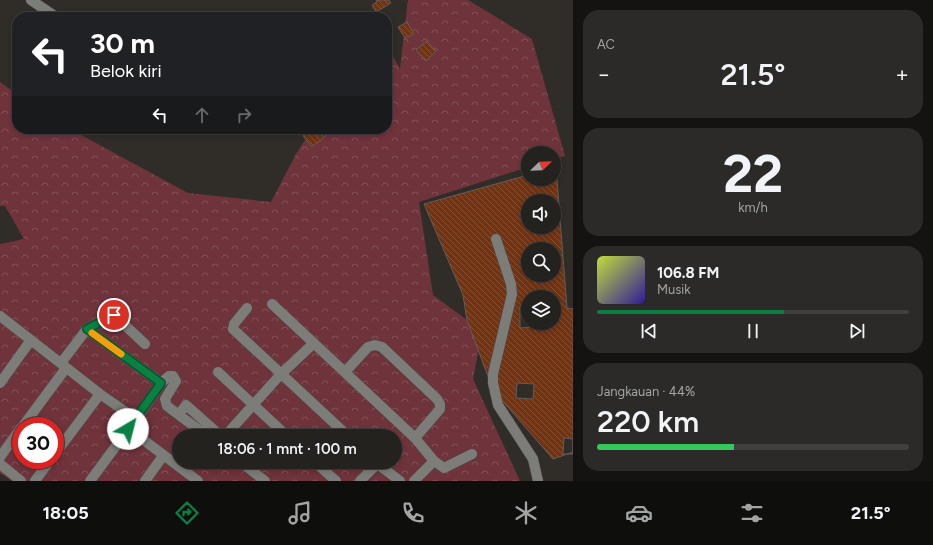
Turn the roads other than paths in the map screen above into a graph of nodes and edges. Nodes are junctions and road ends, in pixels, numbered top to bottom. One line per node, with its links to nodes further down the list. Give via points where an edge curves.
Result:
1 (31, 0): 2 (street)
2 (49, 12)
3 (496, 239): 52 (street, via 512,294 493,374 494,394 498,405 533,459)
4 (272, 304): 9 (street)
5 (247, 308): 14 (street, via 233,329)
6 (0, 316): 8 (street)
7 (87, 329): 10 (street, via 114,315); 11 (street); 16 (street)
8 (31, 340): 11 (street); 15 (street)
9 (314, 343): 13 (street); 14 (street)
10 (146, 344)
11 (63, 365): 17 (street); 20 (street)
12 (218, 372): 18 (street)
13 (345, 372): 28 (street); 28 (street, via 368,347 382,347 440,404 440,409)
14 (281, 374): 18 (street); 27 (street)
15 (0, 383)
16 (161, 383): 19 (street, via 169,376 175,378 176,381 165,402); 21 (street)
17 (100, 394): 21 (street); 30 (street)
18 (253, 404): 25 (street); 26 (street)
19 (179, 414): 23 (street); 24 (street, via 186,405)
20 (29, 417)
21 (136, 419): 22 (street)
22 (128, 429): 32 (street); 44 (street)
23 (199, 429)
24 (213, 429)
25 (231, 429)
26 (280, 429)
27 (340, 429)
28 (415, 438): 34 (street)
29 (12, 441): 33 (street)
30 (64, 442)
31 (472, 454): 34 (street, via 444,468)
32 (164, 456): 45 (street); 46 (street)
33 (0, 457)
34 (434, 461): 51 (street)
35 (0, 464): 42 (street)
36 (44, 469): 43 (street)
37 (250, 469): 47 (street)
38 (323, 469): 48 (street)
39 (371, 469): 49 (street)
40 (384, 469): 50 (street)
41 (0, 470): 42 (street)
42 (20, 481)
43 (35, 481)
44 (90, 481)
45 (145, 481)
46 (198, 481)
47 (265, 481)
48 (336, 481)
49 (360, 481)
50 (400, 481)
51 (414, 481)
52 (538, 481)

